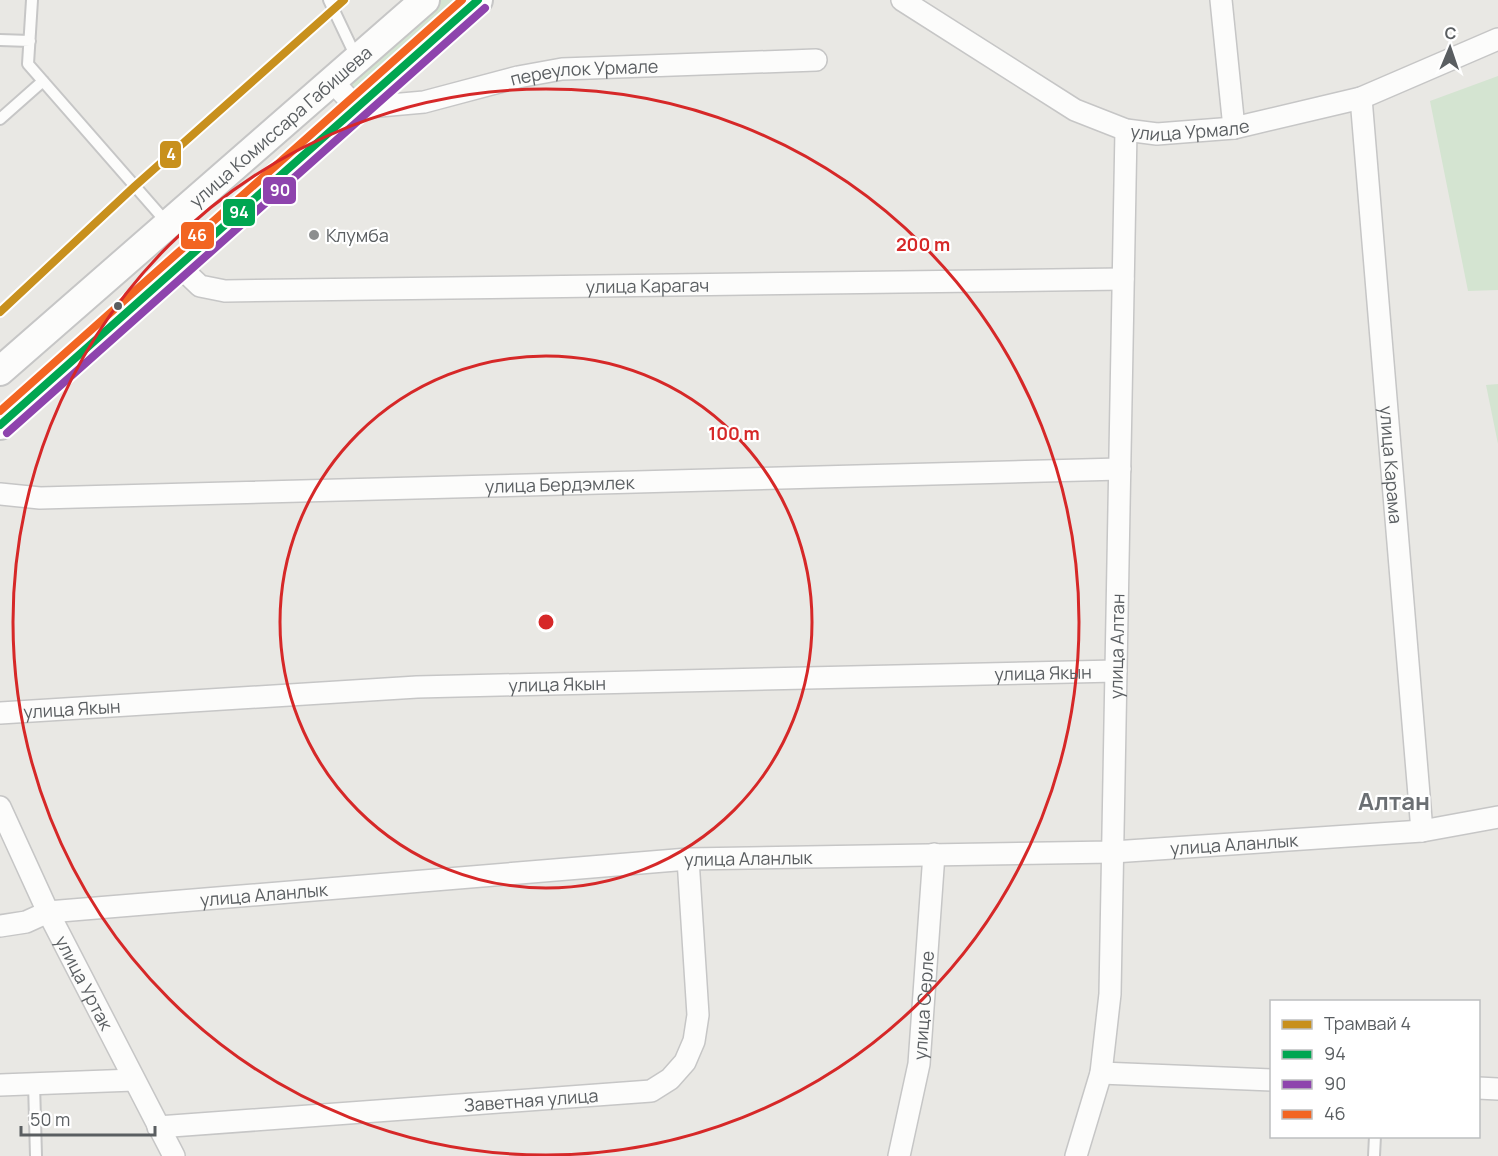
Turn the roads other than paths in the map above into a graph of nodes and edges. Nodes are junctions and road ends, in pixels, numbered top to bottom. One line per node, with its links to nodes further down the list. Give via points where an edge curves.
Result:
1 (32, 0): 9 (lane)
2 (329, 0): 10 (lane)
3 (425, 0): 10 (street, улица Комиссара Габишева)
4 (478, 0): 15 (street, улица Комиссара Габишева)
5 (902, 0): 18 (street, улица Урмале, via 1075,110)
6 (1221, 0): 17 (street)
7 (1498, 39): 14 (street, улица Урмале)
8 (0, 40): 9 (lane)
9 (30, 41): 12 (lane, via 28,64)
10 (357, 60): 13 (street, улица Комиссара Габишева)
11 (816, 60): 15 (street, переулок Урмале, via 562,69 424,102)
12 (44, 81): 16 (lane); 19 (lane)
13 (332, 81): 15 (street); 19 (street, улица Комиссара Габишева)
14 (1361, 98): 17 (street, улица Урмале); 30 (street, улица Карама)
15 (357, 108): 20 (street, улица Комиссара Габишева)
16 (0, 119)
17 (1234, 128): 18 (street, улица Урмале, via 1157,134)
18 (1126, 130): 21 (street, улица Алтан)
19 (168, 224): 22 (street, улица Комиссара Габишева)
20 (179, 266): 21 (street, улица Карагач, via 200,286 225,291); 23 (street, улица Комиссара Габишева)
21 (1123, 279): 24 (street, улица Алтан)
22 (0, 371)
23 (0, 425)
24 (1120, 469): 25 (street, улица Бердэмлек, via 40,498); 26 (street, улица Алтан)
25 (0, 494)
26 (1116, 670): 27 (street, улица Якын, via 417,687); 31 (street, улица Алтан)
27 (0, 713)
28 (0, 807): 34 (street, улица Уртак)
29 (1498, 817): 30 (street, улица Аланлык)
30 (1422, 831): 31 (street, улица Аланлык)
31 (1113, 852): 32 (street, улица Аланлык); 36 (street, улица Алтан, via 1110,994)
32 (934, 854): 33 (street, улица Аланлык); 47 (street, улица Серле, via 919,1064)
33 (688, 859): 34 (street, улица Аланлык); 43 (street, Заветная улица, via 698,1015 694,1041 670,1079 651,1091)
34 (48, 912): 35 (street, улица Аланлык, via 26,922); 37 (street, улица Уртак)
35 (0, 926)
36 (1101, 1073): 38 (street); 48 (street, улица Алтан)
37 (134, 1080): 39 (street); 43 (street, улица Уртак)
38 (1270, 1080)
39 (34, 1083): 40 (street); 45 (lane)
40 (0, 1085)
41 (1480, 1088): 42 (street)
42 (1498, 1089)
43 (158, 1127): 46 (street, улица Уртак)
44 (1375, 1138): 49 (lane)
45 (36, 1156)
46 (174, 1156)
47 (899, 1156)
48 (1076, 1156)
49 (1374, 1156)

